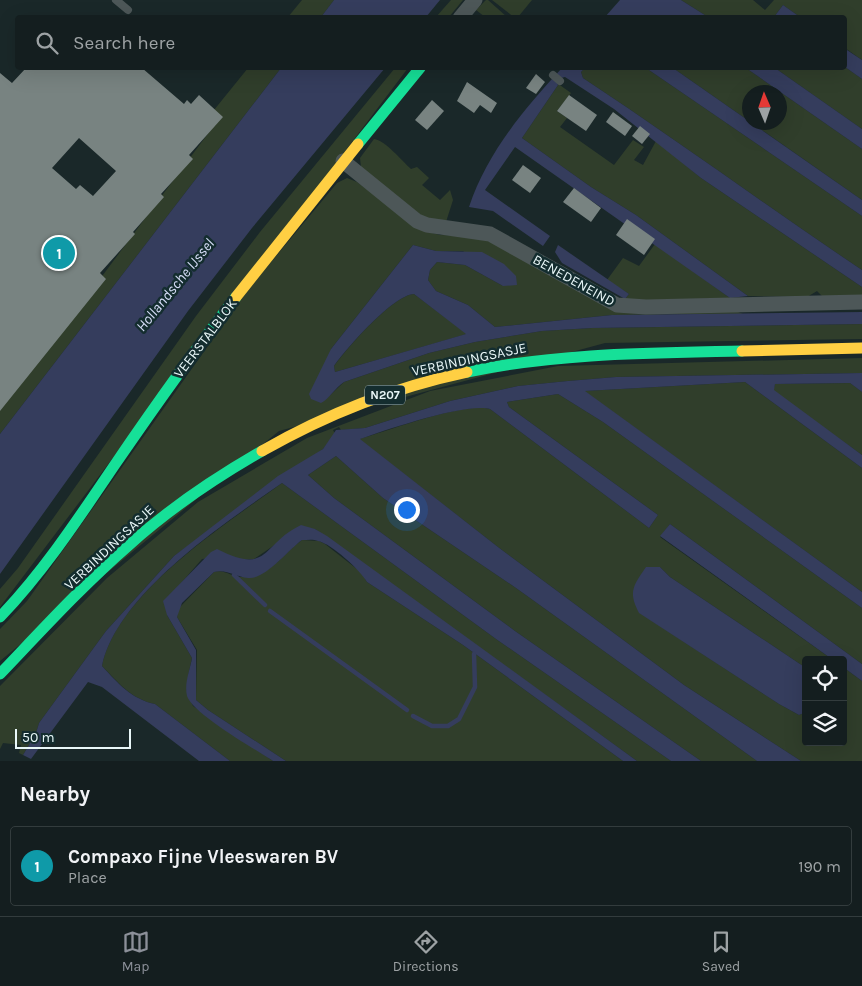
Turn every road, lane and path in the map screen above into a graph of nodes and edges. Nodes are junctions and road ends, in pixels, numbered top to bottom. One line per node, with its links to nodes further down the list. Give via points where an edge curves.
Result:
1 (116, 0): 3 (lane)
2 (475, 0): 4 (street)
3 (128, 10)
4 (462, 15)
5 (418, 70): 8 (main road, VEERSTALBLOK)
6 (553, 75): 7 (lane)
7 (560, 81)
8 (343, 161): 9 (street, BENEDENEIND, via 417,221 490,234 617,305 646,308); 11 (main road, VEERSTALBLOK, via 179,371 63,540)
9 (862, 302)
10 (862, 348): 12 (main road, VERBINDINGSASJE / N207, via 556,357 450,375 347,409 252,456 197,491 148,528)
11 (0, 617)
12 (0, 674)

